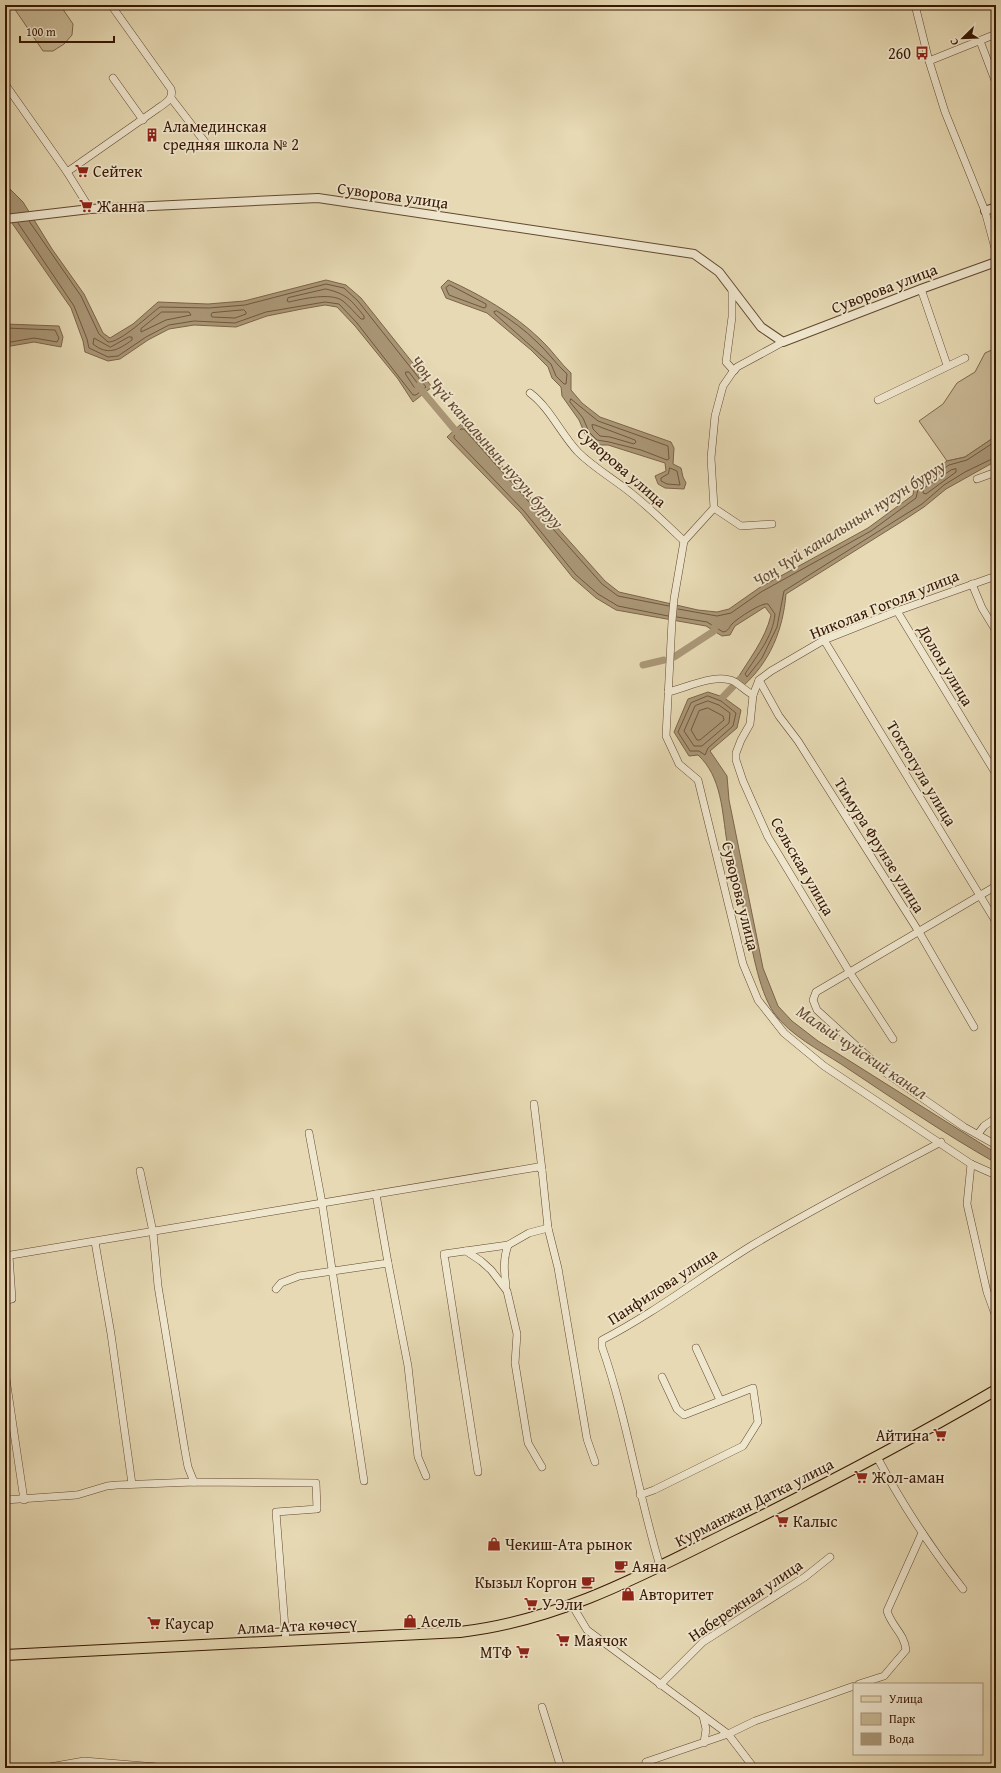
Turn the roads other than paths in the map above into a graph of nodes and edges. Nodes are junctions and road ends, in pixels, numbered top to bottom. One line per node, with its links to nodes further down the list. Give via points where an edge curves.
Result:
1 (111, 5): 9 (street, via 171,89)
2 (915, 5): 5 (street)
3 (996, 34): 4 (street)
4 (980, 41): 5 (street); 7 (street)
5 (929, 61): 15 (street, via 945,112)
6 (113, 78): 10 (street)
7 (996, 83)
8 (5, 84): 12 (street)
9 (171, 98): 10 (street); 11 (street)
10 (143, 120): 12 (street)
11 (208, 146)
12 (67, 172): 14 (street)
13 (996, 207): 15 (street)
14 (90, 209): 16 (street, Суворова улица); 20 (street, Суворова улица, via 318,198 694,254 719,272)
15 (985, 211): 17 (street)
16 (5, 219)
17 (996, 252)
18 (996, 262): 19 (street, Суворова улица)
19 (921, 289): 21 (street, Суворова улица); 23 (street)
20 (732, 290): 21 (street, Суворова улица, via 761,327); 24 (street, via 732,317 726,362)
21 (783, 342): 24 (street, Суворова улица)
22 (965, 358): 23 (street)
23 (948, 365): 26 (street)
24 (734, 371): 29 (street, Суворова улица, via 723,386 715,416 711,458)
25 (530, 393): 31 (street, Суворова улица, via 544,406 578,452 631,493)
26 (878, 400)
27 (996, 472): 28 (street)
28 (977, 479)
29 (714, 508): 30 (street, via 741,526); 31 (street)
30 (772, 524)
31 (684, 541): 38 (street, Суворова улица, via 674,599)
32 (996, 576): 33 (street, Николая Гоголя улица)
33 (972, 584): 34 (street, Николая Гоголя улица); 35 (street, via 982,608)
34 (896, 611): 36 (street, Николая Гоголя улица); 40 (street, Долон улица)
35 (996, 631)
36 (824, 640): 37 (street, Николая Гоголя улица, via 771,670); 42 (street, Токтогула улица)
37 (759, 680): 39 (street, Николая Гоголя улица); 44 (street, Тимура Фрунзе улица, via 779,716 798,741)
38 (668, 692): 39 (street, via 696,682 717,679 734,682); 52 (street, Суворова улица, via 666,736 679,764 698,780 743,964 758,1000 784,1033 824,1066)
39 (752, 695): 45 (street, Сельская улица, via 750,724 736,753 741,775 768,837)
40 (996, 774)
41 (996, 886): 42 (street)
42 (980, 895): 43 (street, Токтогула улица); 44 (street)
43 (996, 922)
44 (919, 932): 45 (street); 46 (street, Тимура Фрунзе улица)
45 (850, 974): 47 (street, Сельская улица); 51 (street, via 816,992 813,1000 817,1010 886,1072 925,1101)
46 (974, 1027)
47 (893, 1039)
48 (534, 1104): 55 (street)
49 (996, 1118): 51 (street)
50 (309, 1133): 59 (street)
51 (978, 1134): 53 (street)
52 (941, 1142): 54 (street, Суворова улица); 85 (street, Панфилова улица, via 753,1245 639,1321 602,1340)
53 (996, 1145)
54 (971, 1164): 57 (street, Суворова улица); 71 (street, via 967,1204)
55 (542, 1170): 58 (street, via 538,1167); 60 (street)
56 (140, 1171): 61 (street)
57 (996, 1175)
58 (376, 1194): 59 (street); 66 (street)
59 (322, 1203): 61 (street); 67 (street)
60 (548, 1228): 63 (street, via 529,1233); 78 (street, via 562,1291 587,1439)
61 (153, 1232): 62 (street); 83 (street, via 158,1286 184,1451)
62 (95, 1242): 65 (street); 84 (street)
63 (508, 1245): 64 (street); 69 (street, via 503,1268)
64 (466, 1251): 69 (street, via 491,1270); 80 (street, via 444,1254)
65 (7, 1256): 70 (street, via 12,1298)
66 (388, 1263): 67 (street); 81 (street, via 408,1366 418,1457)
67 (332, 1272): 68 (street, via 288,1280); 82 (street)
68 (276, 1289)
69 (507, 1291): 79 (street, via 517,1334 515,1363 528,1443)
70 (5, 1302)
71 (996, 1317)
72 (696, 1348): 76 (street)
73 (5, 1372): 87 (street)
74 (662, 1377): 76 (street, via 677,1409 684,1416)
75 (996, 1390): 77 (main road, Курманжан Датка улица)
76 (720, 1400): 85 (street, via 753,1388 758,1422 743,1446)
77 (877, 1457): 88 (street, via 899,1499); 90 (main road, Курманжан Датка улица)
78 (595, 1462)
79 (542, 1467)
80 (478, 1472)
81 (426, 1476)
82 (364, 1480)
83 (194, 1482): 84 (street); 94 (street, via 316,1483 317,1509 276,1512)
84 (132, 1484): 87 (street, via 107,1486 73,1496)
85 (640, 1495): 90 (street, Панфилова улица)
86 (5, 1500): 87 (street)
87 (24, 1500)
88 (922, 1533): 91 (street); 96 (street, via 887,1611 889,1619 905,1639 906,1650 884,1676)
89 (830, 1556): 97 (street, Набережная улица, via 805,1577 703,1642)
90 (660, 1566): 92 (main road, Курманжан Датка улица)
91 (963, 1589)
92 (572, 1605): 93 (main road, Курманжан Датка улица, via 528,1620 492,1628); 97 (street, via 587,1630)
93 (398, 1635): 94 (main road, Алма-Ата көчөсү)
94 (286, 1641): 95 (main road, Алма-Ата көчөсү)
95 (5, 1655)
96 (862, 1683)
97 (660, 1685): 100 (street)
98 (853, 1686): 101 (street, via 755,1721)
99 (542, 1706): 105 (street)
100 (703, 1716): 101 (street); 102 (street, via 706,1729)
101 (728, 1734): 102 (street); 107 (street)
102 (704, 1743): 106 (street, via 646,1762)
103 (44, 1768): 104 (street, via 84,1761)
104 (169, 1768)
105 (561, 1768)
106 (644, 1768)
107 (754, 1768)

